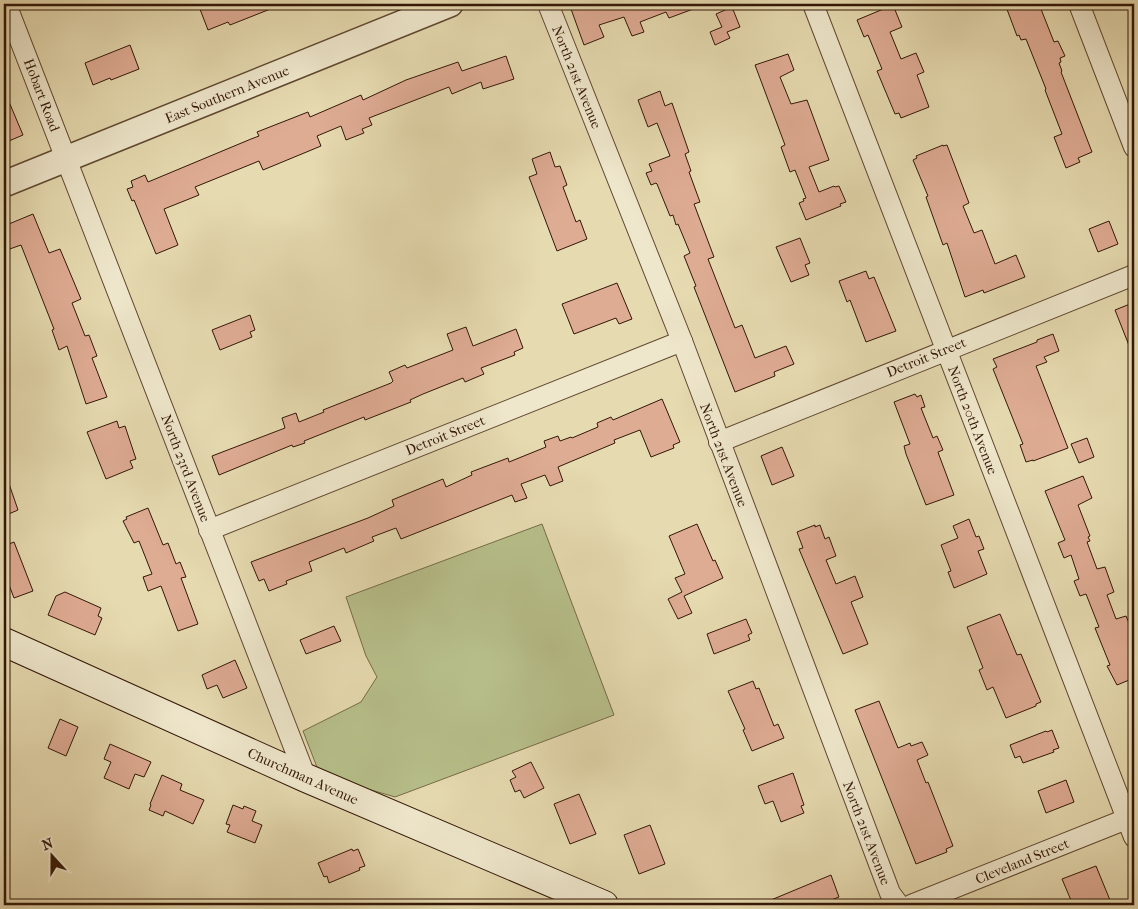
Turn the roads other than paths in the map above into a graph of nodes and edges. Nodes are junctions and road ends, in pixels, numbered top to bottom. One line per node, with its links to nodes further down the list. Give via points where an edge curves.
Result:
1 (6, 4): 7 (street, Hobart Road)
2 (450, 4): 7 (street, East Southern Avenue)
3 (548, 4): 10 (street, North 21st Avenue)
4 (813, 4): 11 (street, North 20th Avenue)
5 (1078, 4): 6 (street)
6 (1134, 147)
7 (66, 159): 8 (street, East Southern Avenue); 13 (street, North 23rd Avenue)
8 (4, 184)
9 (1134, 275): 11 (street, Detroit Street)
10 (682, 341): 12 (street, North 21st Avenue); 13 (street, Detroit Street)
11 (946, 350): 12 (street, Detroit Street); 16 (street, North 20th Avenue)
12 (719, 442): 18 (street, North 21st Avenue, via 890,893)
13 (209, 530): 15 (street, North 23rd Avenue)
14 (4, 642): 15 (main road, Churchman Avenue)
15 (306, 778): 17 (main road, Churchman Avenue)
16 (1132, 824): 19 (street, Cleveland Street)
17 (604, 905)
18 (899, 905)
19 (911, 905)

